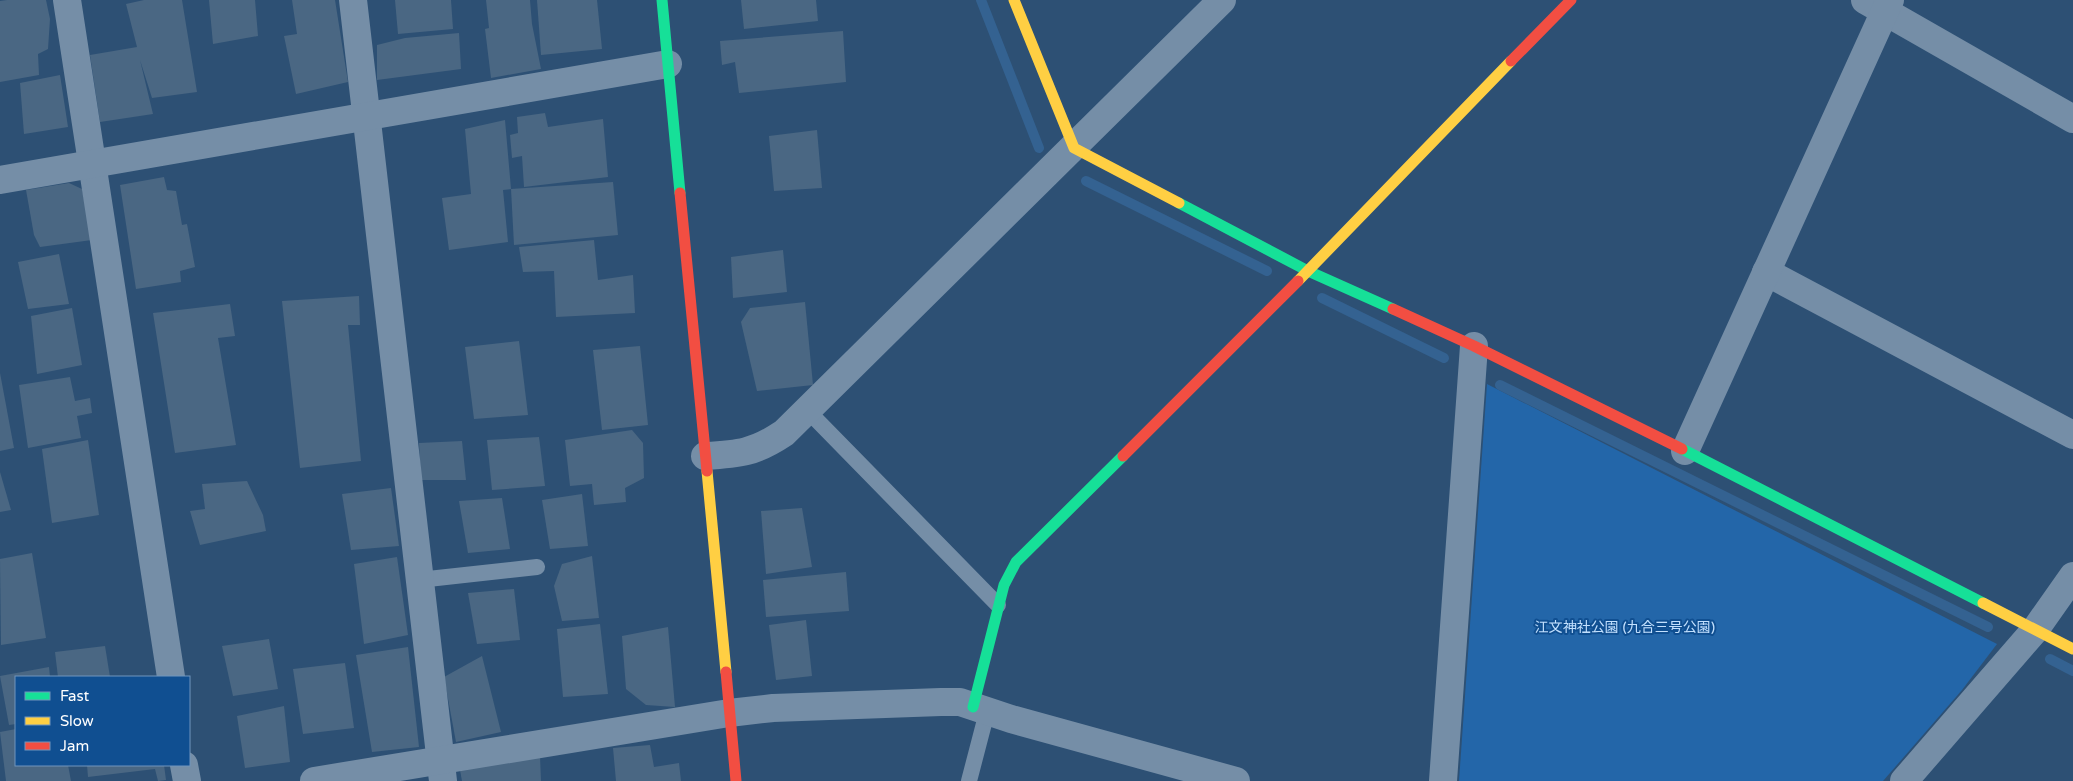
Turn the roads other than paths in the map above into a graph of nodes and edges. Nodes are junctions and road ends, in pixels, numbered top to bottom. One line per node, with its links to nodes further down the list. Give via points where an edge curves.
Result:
1 (67, 0): 12 (street)
2 (353, 0): 9 (street)
3 (662, 0): 8 (street)
4 (1014, 0): 11 (street)
5 (1222, 0): 11 (street)
6 (1571, 0): 14 (street)
7 (1880, 4): 10 (street); 15 (street)
8 (668, 64): 9 (street); 20 (street)
9 (366, 116): 12 (street); 23 (street)
10 (2073, 119)
11 (1074, 148): 14 (street); 17 (street)
12 (92, 164): 13 (street); 27 (street)
13 (0, 180)
14 (1308, 271): 16 (street); 24 (street, via 1016,562)
15 (1766, 272): 18 (street); 19 (street)
16 (1474, 346): 19 (street); 37 (street)
17 (807, 410): 20 (street, via 784,433 764,446 740,454); 24 (lane)
18 (2073, 435)
19 (1685, 451): 25 (street)
20 (705, 456): 29 (street)
21 (537, 567): 23 (lane)
22 (2073, 576): 25 (street)
23 (420, 580): 31 (street)
24 (998, 605): 28 (street)
25 (2035, 630): 26 (street); 38 (street)
26 (2073, 649)
27 (171, 676)
28 (980, 709): 29 (street, via 960,702 941,702 773,708); 35 (lane); 36 (street)
29 (729, 713): 31 (street); 34 (street)
30 (184, 766): 32 (street)
31 (441, 771): 33 (street)
32 (186, 781)
33 (314, 781)
34 (736, 781)
35 (970, 781)
36 (1236, 781)
37 (1444, 781)
38 (1904, 781)

